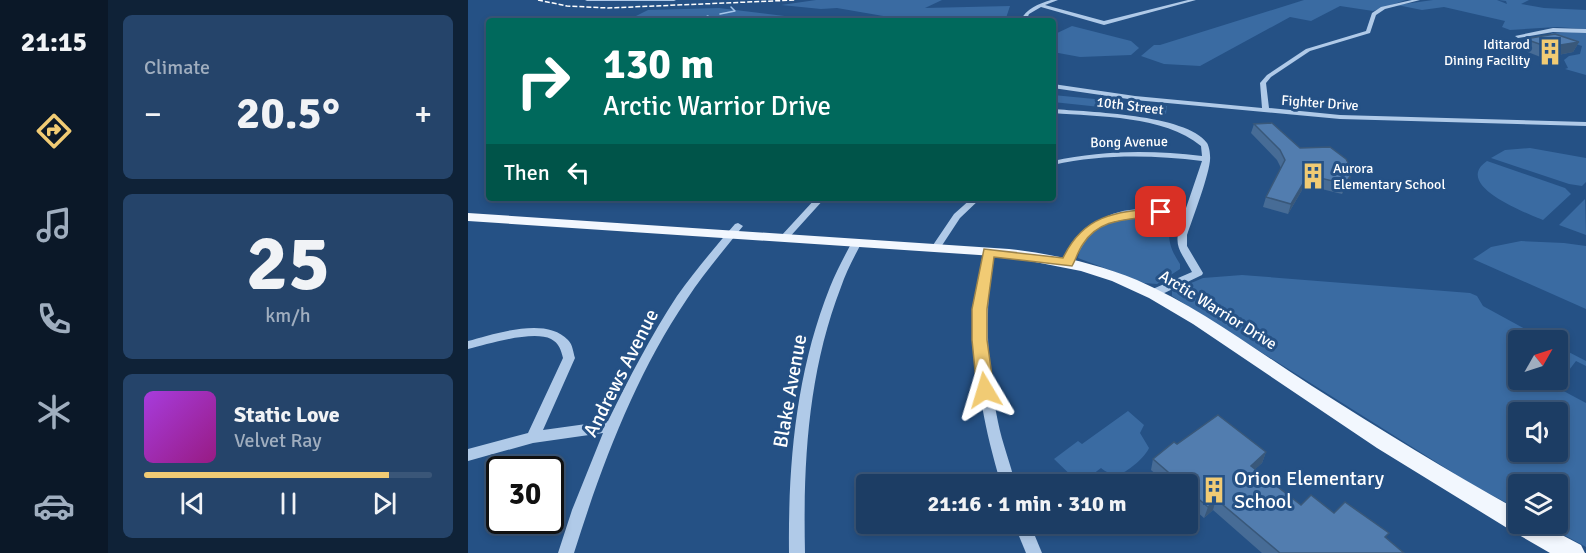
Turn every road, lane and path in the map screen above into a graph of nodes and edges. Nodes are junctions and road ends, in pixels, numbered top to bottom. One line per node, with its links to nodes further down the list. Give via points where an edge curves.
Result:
1 (587, 0): 2 (street)
2 (674, 0)
3 (1056, 0): 6 (street)
4 (1194, 0): 6 (street, via 1104,23)
5 (1418, 0): 12 (street, via 1383,8 1374,14 1368,32 1309,49 1274,72 1263,83)
6 (1040, 5): 7 (street)
7 (1024, 18)
8 (1586, 31): 9 (street, via 1553,30)
9 (1518, 36)
10 (1056, 86): 12 (street, Fighter Drive)
11 (1056, 111): 14 (street, 10th Street, via 1161,122 1204,143)
12 (1266, 111): 13 (street, Fighter Drive, via 1361,118)
13 (1586, 124)
14 (1207, 159): 15 (street, Bong Avenue, via 1125,153); 19 (street)
15 (1056, 162)
16 (818, 201): 22 (street)
17 (974, 201): 24 (street, via 957,216)
18 (468, 209): 21 (main road, Arctic Warrior Drive)
19 (1187, 214): 26 (street, via 1148,211 1101,222 1078,241); 27 (street, via 1182,246 1198,273)
20 (468, 217): 21 (main road, Arctic Warrior Drive)
21 (734, 231): 22 (main road, Arctic Warrior Drive); 29 (street, Andrews Avenue, via 666,324)
22 (784, 238): 23 (main road, Arctic Warrior Drive)
23 (857, 242): 24 (main road, Arctic Warrior Drive); 37 (street, Blake Avenue, via 832,294 804,402 797,475)
24 (936, 248): 25 (main road, Arctic Warrior Drive)
25 (988, 252): 26 (main road, Arctic Warrior Drive); 32 (street, via 980,340 988,410)
26 (1068, 263): 27 (main road, Arctic Warrior Drive)
27 (1152, 294): 33 (main road, Arctic Warrior Drive)
28 (468, 345): 30 (street, via 523,332 541,332 563,340 569,348 569,358)
29 (613, 426): 30 (street); 36 (street, Andrews Avenue)
30 (532, 437): 31 (street)
31 (468, 454)
32 (1005, 474)
33 (1508, 516)
34 (1026, 534): 38 (street)
35 (1539, 534): 39 (main road, Arctic Warrior Drive)
36 (566, 553)
37 (797, 553)
38 (1034, 553)
39 (1573, 553)

